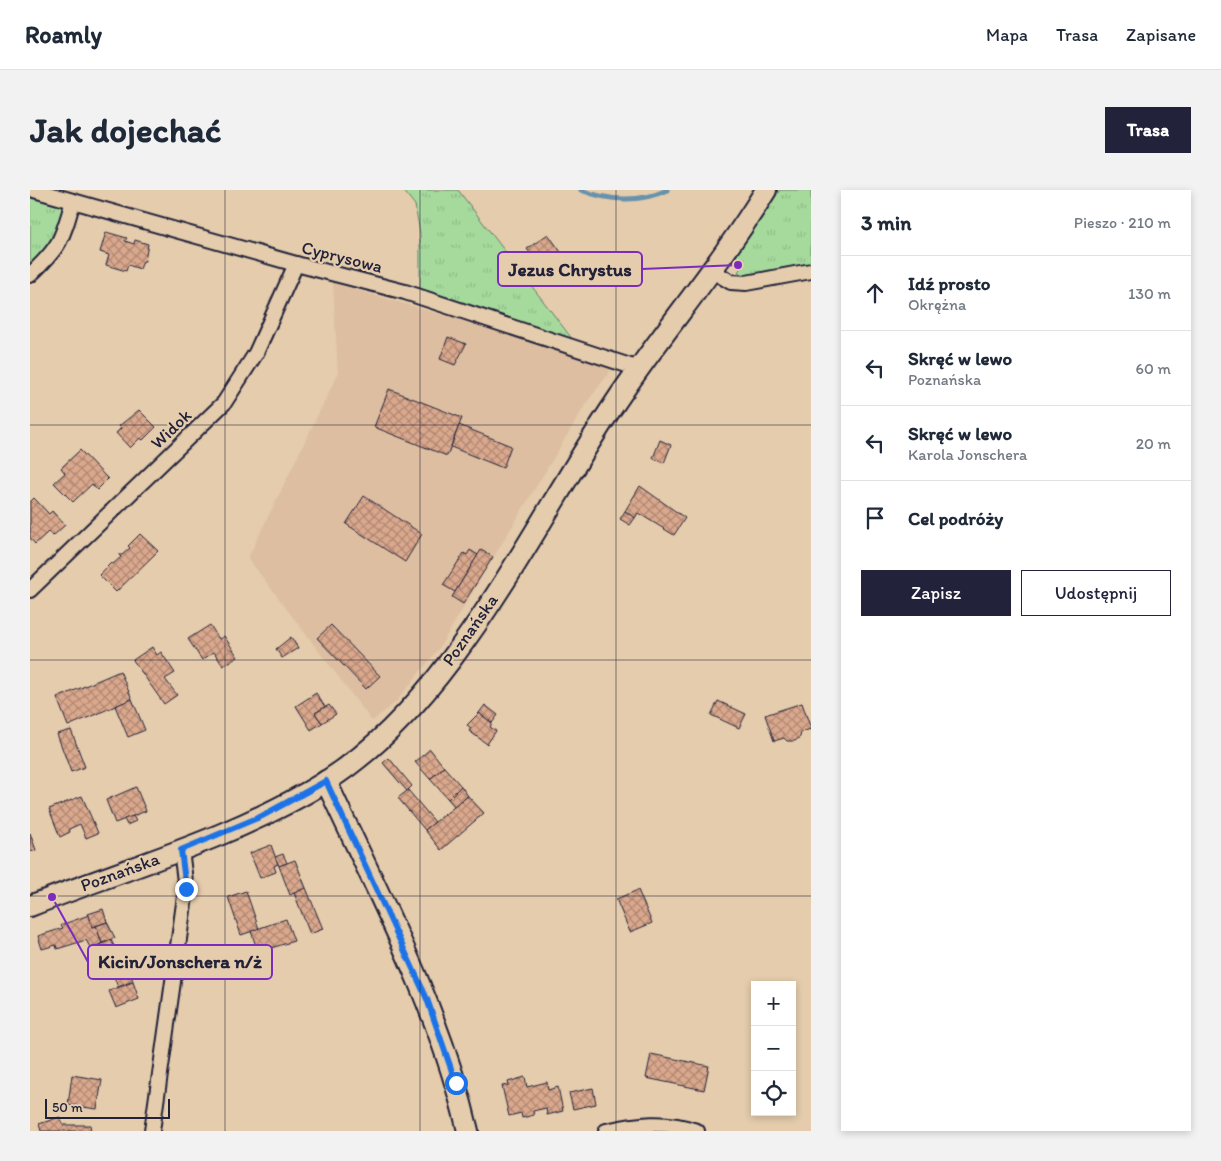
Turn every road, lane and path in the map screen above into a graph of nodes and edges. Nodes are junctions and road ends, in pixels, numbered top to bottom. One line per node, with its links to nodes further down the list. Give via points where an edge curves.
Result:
1 (34, 190): 3 (street, Cyprysowa)
2 (766, 190): 5 (street, Poznańska)
3 (73, 201): 4 (street, Cyprysowa); 7 (street, via 62,240 51,256)
4 (296, 264): 8 (street, Cyprysowa, via 405,292); 9 (street, Widok, via 256,353 224,403)
5 (711, 270): 6 (street, via 731,282 746,283); 8 (street, Poznańska)
6 (811, 271)
7 (30, 275)
8 (639, 369): 10 (street, Poznańska, via 457,652 396,723)
9 (30, 590)
10 (326, 781): 11 (street, Poznańska, via 262,816); 14 (street, via 427,999 449,1061)
11 (181, 850): 12 (street, Poznańska); 13 (street, via 186,889)
12 (30, 906)
13 (152, 1131)
14 (468, 1131)
15 (606, 1131): 16 (street, via 638,1124 662,1124)
16 (697, 1131)

